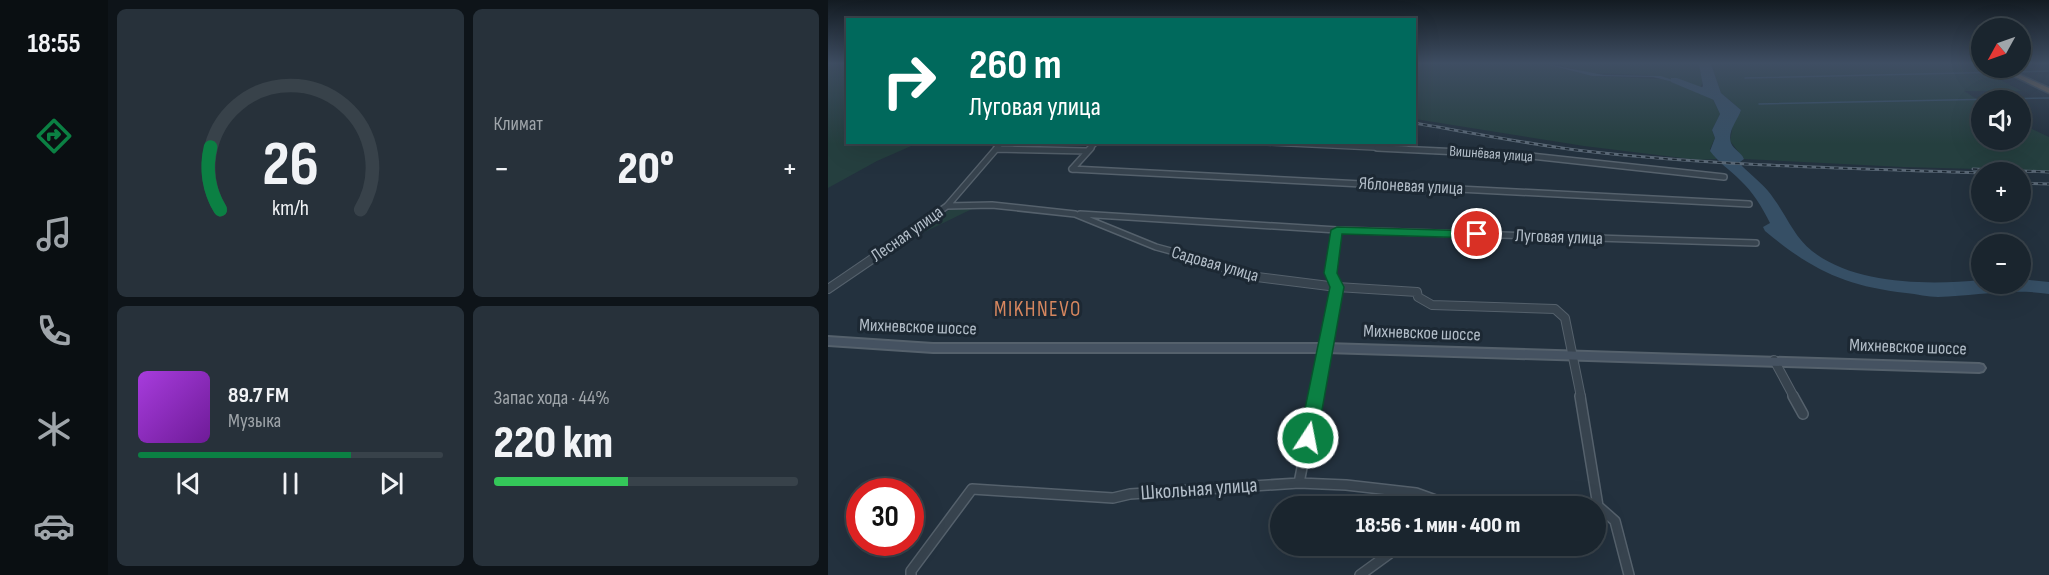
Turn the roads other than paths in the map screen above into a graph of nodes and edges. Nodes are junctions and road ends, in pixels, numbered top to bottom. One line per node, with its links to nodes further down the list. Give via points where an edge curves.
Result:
1 (1000, 144): 5 (street, Лесная улица)
2 (1021, 144): 6 (street)
3 (1094, 144): 7 (street)
4 (1298, 144): 8 (street, Вишнёвая улица, via 1522,155)
5 (996, 149): 6 (street); 10 (street, Лесная улица)
6 (1016, 149): 7 (street)
7 (1087, 152): 9 (street, Яблоневая улица, via 1072,169)
8 (1724, 177)
9 (1749, 204)
10 (947, 206): 11 (street, Садовая улица, via 992,205); 15 (street, Лесная улица)
11 (1075, 214): 12 (street, Луговая улица); 14 (street, Садовая улица, via 1156,247 1249,276)
12 (1337, 230): 13 (street, Луговая улица); 14 (street, via 1330,273)
13 (1756, 243)
14 (1337, 287): 17 (street); 18 (street, Садовая улица, via 1418,292 1418,297 1439,306 1555,309 1564,318)
15 (828, 289)
16 (828, 341): 17 (street, Михневское шоссе, via 933,348)
17 (1326, 348): 18 (street, Михневское шоссе); 22 (street)
18 (1574, 356): 19 (street, Михневское шоссе); 24 (street)
19 (1774, 360): 20 (street, Михневское шоссе); 21 (street)
20 (1979, 368)
21 (1803, 414)
22 (1299, 483): 23 (street, Школьная улица); 27 (street, Школьная улица, via 1113,498 972,489)
23 (1422, 496)
24 (1596, 496)
25 (1606, 513): 29 (street, via 1615,521)
26 (1386, 556): 28 (street)
27 (911, 573)
28 (1360, 575)
29 (1629, 575)

